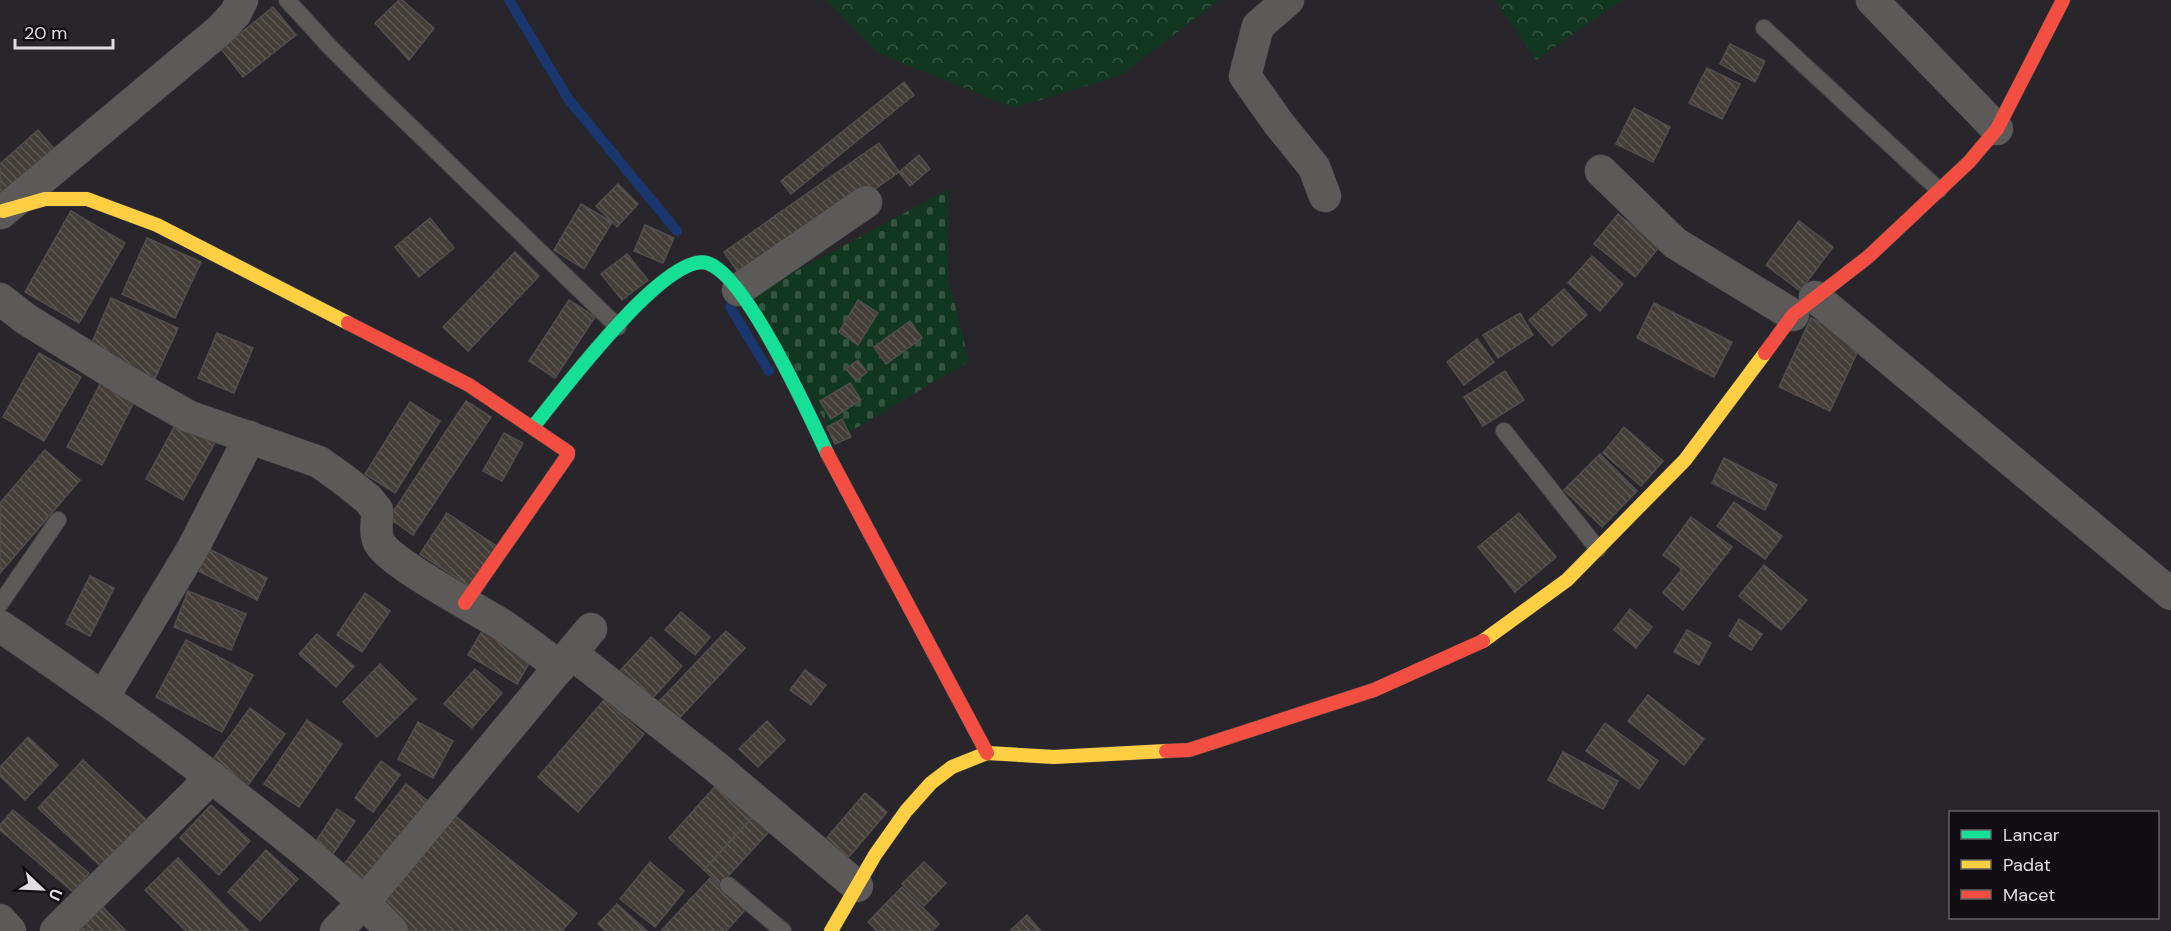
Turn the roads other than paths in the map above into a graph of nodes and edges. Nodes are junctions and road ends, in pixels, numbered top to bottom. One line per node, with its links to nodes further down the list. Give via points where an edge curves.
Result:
1 (242, 0): 12 (street, via 219,31)
2 (287, 0): 16 (lane, via 330,47)
3 (1288, 0): 10 (street, via 1258,26 1245,76 1314,167)
4 (1872, 0): 7 (street)
5 (2063, 0): 7 (street)
6 (1764, 28): 9 (lane)
7 (1997, 129): 9 (street)
8 (1601, 171): 15 (street, via 1675,243)
9 (1939, 190): 15 (street, via 1868,257)
10 (1325, 196)
11 (866, 202): 13 (street)
12 (1, 212): 17 (street, via 45,199 87,199 157,225 469,385)
13 (738, 291): 16 (street, via 713,264 688,263 656,285); 29 (street, via 792,379)
14 (0, 299): 19 (street, via 26,319 188,416)
15 (1804, 306): 21 (street, via 1685,460); 22 (street)
16 (618, 327): 17 (street)
17 (533, 427): 23 (street, via 568,455)
18 (1504, 431): 21 (lane)
19 (250, 436): 23 (street, via 319,462 343,479 378,510 376,532 383,549); 28 (street, via 178,575)
20 (58, 520): 24 (lane)
21 (1598, 549): 29 (street, via 1567,580 1477,645 1374,690 1189,750 1054,757)
22 (2171, 594)
23 (465, 603): 27 (street)
24 (0, 604)
25 (0, 626): 28 (street)
26 (591, 629): 27 (street)
27 (565, 660): 32 (street, via 715,766); 33 (street)
28 (104, 696): 30 (street)
29 (987, 753): 32 (street, via 952,767 931,783 906,811)
30 (212, 777): 33 (street); 36 (street)
31 (728, 885): 39 (lane)
32 (857, 886): 40 (street)
33 (364, 902): 37 (street); 38 (street)
34 (0, 920): 35 (street)
35 (10, 931)
36 (56, 931)
37 (336, 931)
38 (392, 931)
39 (783, 931)
40 (831, 931)

